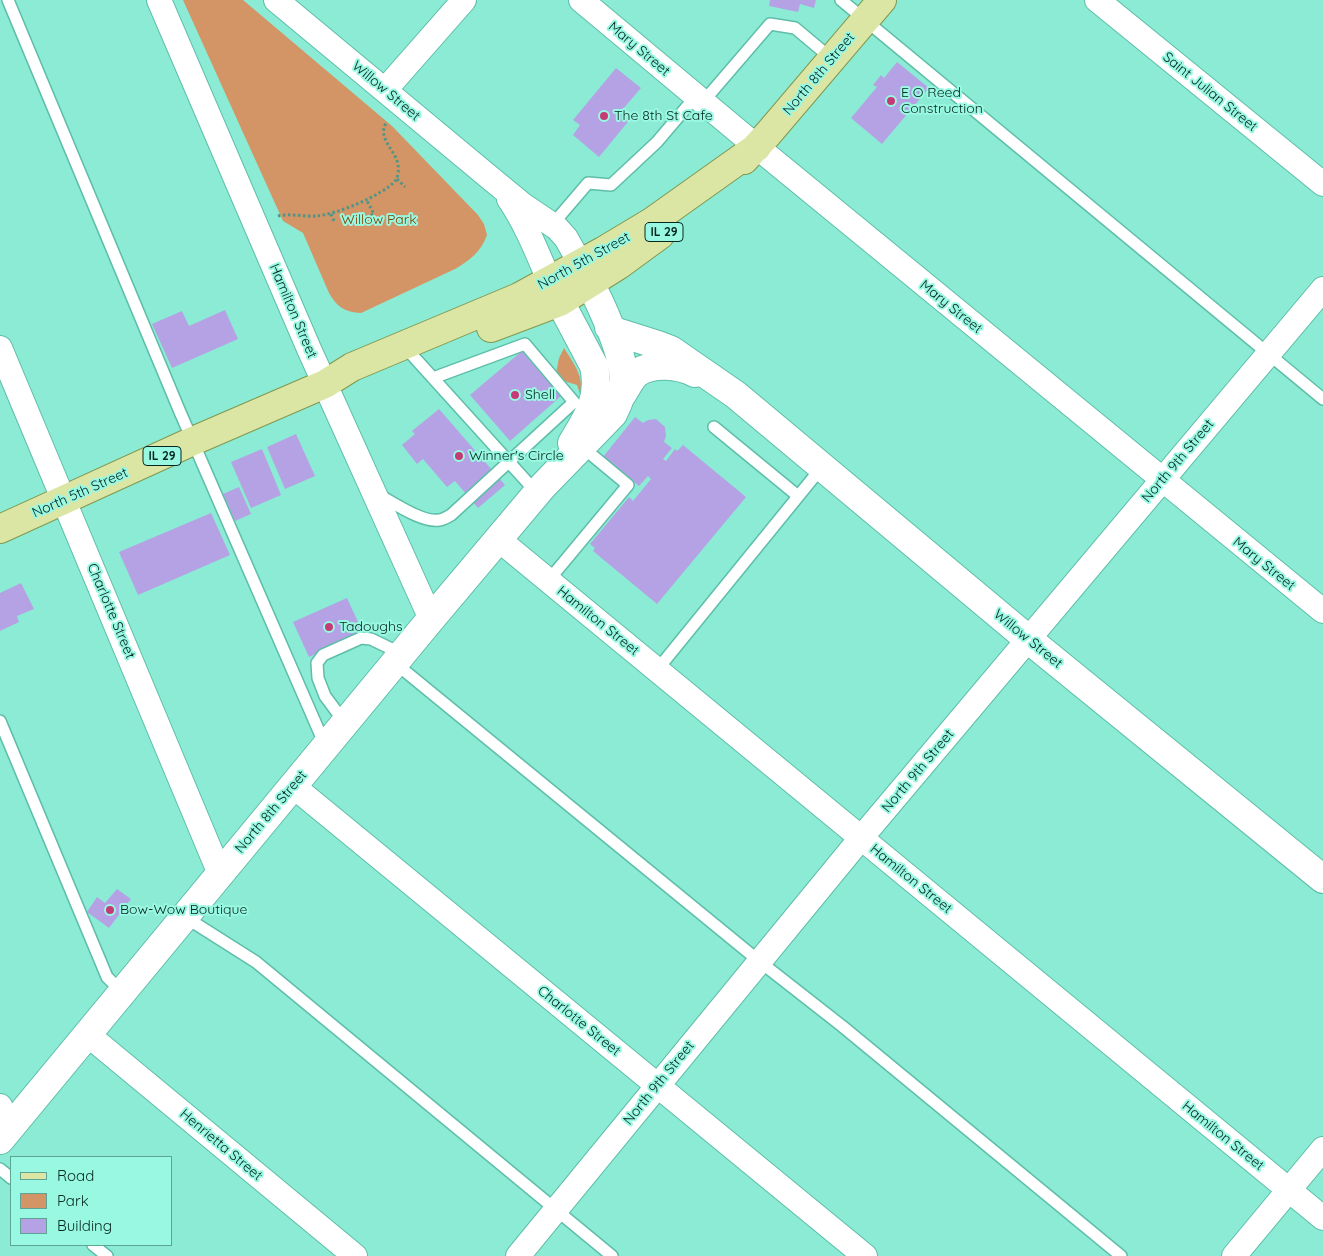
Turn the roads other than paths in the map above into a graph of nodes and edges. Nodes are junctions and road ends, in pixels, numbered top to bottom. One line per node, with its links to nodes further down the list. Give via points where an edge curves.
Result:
1 (8, 0): 30 (lane)
2 (159, 0): 25 (street, Hamilton Street)
3 (276, 0): 10 (street, Willow Street)
4 (464, 0): 10 (street)
5 (581, 0): 11 (street, Mary Street)
6 (841, 0): 8 (lane)
7 (1097, 0): 14 (street, Saint Julian Street)
8 (874, 10): 9 (main road, North 8th Street / IL 29); 23 (lane)
9 (832, 59): 11 (lane, via 796,28 770,24); 12 (main road, North 8th Street / IL 29)
10 (385, 90): 13 (street, Willow Street)
11 (699, 99): 12 (street, Mary Street); 15 (lane, via 611,186 588,183)
12 (757, 148): 16 (main road, North 5th Street / IL 29, via 686,214 627,260); 34 (street, Mary Street)
13 (495, 182): 15 (street, Willow Street); 18 (street, Willow Street, via 518,212)
14 (1323, 184)
15 (552, 225): 16 (street, Willow Street, via 566,238)
16 (585, 273): 18 (main road, North 5th Street / IL 29); 19 (street, North 8th Street)
17 (1323, 290): 23 (street, North 9th Street)
18 (554, 291): 20 (main road, North 5th Street / IL 29, via 519,296); 31 (street, North 8th Street, via 594,366 597,384)
19 (609, 327): 26 (street, North 8th Street, via 621,358 624,383); 27 (street, Willow Street, via 670,350)
20 (501, 331): 22 (main road, North 5th Street / IL 29); 24 (lane); 32 (lane, via 525,344 574,402)
21 (0, 348): 38 (street, Charlotte Street)
22 (410, 352): 24 (lane); 25 (main road, North 5th Street / IL 29, via 352,367)
23 (1268, 354): 28 (lane); 34 (street, North 9th Street)
24 (433, 378): 32 (lane)
25 (325, 384): 30 (main road, North 5th Street / IL 29); 36 (street, Hamilton Street)
26 (621, 396): 27 (street, Willow Street, via 637,374 657,366 692,371); 31 (street, North 8th Street, via 612,414)
27 (736, 396): 33 (street, Willow Street)
28 (1323, 399)
29 (714, 427): 37 (lane)
30 (194, 441): 38 (main road, North 5th Street / IL 29); 49 (lane)
31 (578, 444): 35 (street, North 8th Street); 41 (lane, via 628,485)
32 (509, 463): 35 (lane); 36 (lane, via 450,515 440,520 416,515)
33 (822, 467): 37 (lane); 44 (street, Willow Street)
34 (1161, 481): 42 (street, Mary Street); 44 (street, North 9th Street)
35 (540, 490): 40 (street, North 8th Street)
36 (373, 492): 43 (street, Hamilton Street)
37 (798, 496): 46 (lane)
38 (64, 500): 39 (main road, North 5th Street / IL 29); 52 (street, Charlotte Street)
39 (0, 529)
40 (498, 539): 41 (street, Hamilton Street); 43 (street, North 8th Street)
41 (548, 581): 46 (street, Hamilton Street)
42 (1323, 612)
43 (431, 619): 45 (street, North 8th Street)
44 (1028, 639): 51 (street, North 9th Street); 53 (street, Willow Street)
45 (398, 658): 48 (street, North 8th Street); 48 (lane, via 371,639 361,638 323,655 317,664 318,678 325,696); 55 (lane)
46 (657, 670): 51 (street, Hamilton Street)
47 (0, 721): 56 (lane, via 107,977)
48 (345, 722): 49 (street, North 8th Street)
49 (325, 747): 50 (street, North 8th Street)
50 (292, 786): 52 (street, North 8th Street); 58 (street, Charlotte Street)
51 (861, 838): 55 (street, North 9th Street); 63 (street, Hamilton Street)
52 (220, 874): 54 (street, North 8th Street)
53 (1323, 879)
54 (185, 916): 56 (street, North 8th Street); 64 (lane, via 256,962)
55 (760, 961): 58 (street, North 9th Street); 72 (lane)
56 (122, 992): 57 (street, North 8th Street)
57 (87, 1034): 59 (street, North 8th Street); 68 (street, Henrietta Street)
58 (657, 1085): 64 (street, North 9th Street); 71 (street, Charlotte Street)
59 (3, 1124)
60 (1323, 1149): 63 (street)
61 (0, 1169): 62 (lane)
62 (10, 1177)
63 (1289, 1190): 65 (street, Hamilton Street); 73 (street)
64 (555, 1210): 69 (street, North 9th Street); 70 (lane)
65 (1323, 1218)
66 (94, 1246): 67 (lane)
67 (107, 1256)
68 (355, 1256)
69 (518, 1256)
70 (612, 1256)
71 (865, 1256)
72 (1121, 1256)
73 (1234, 1256)

